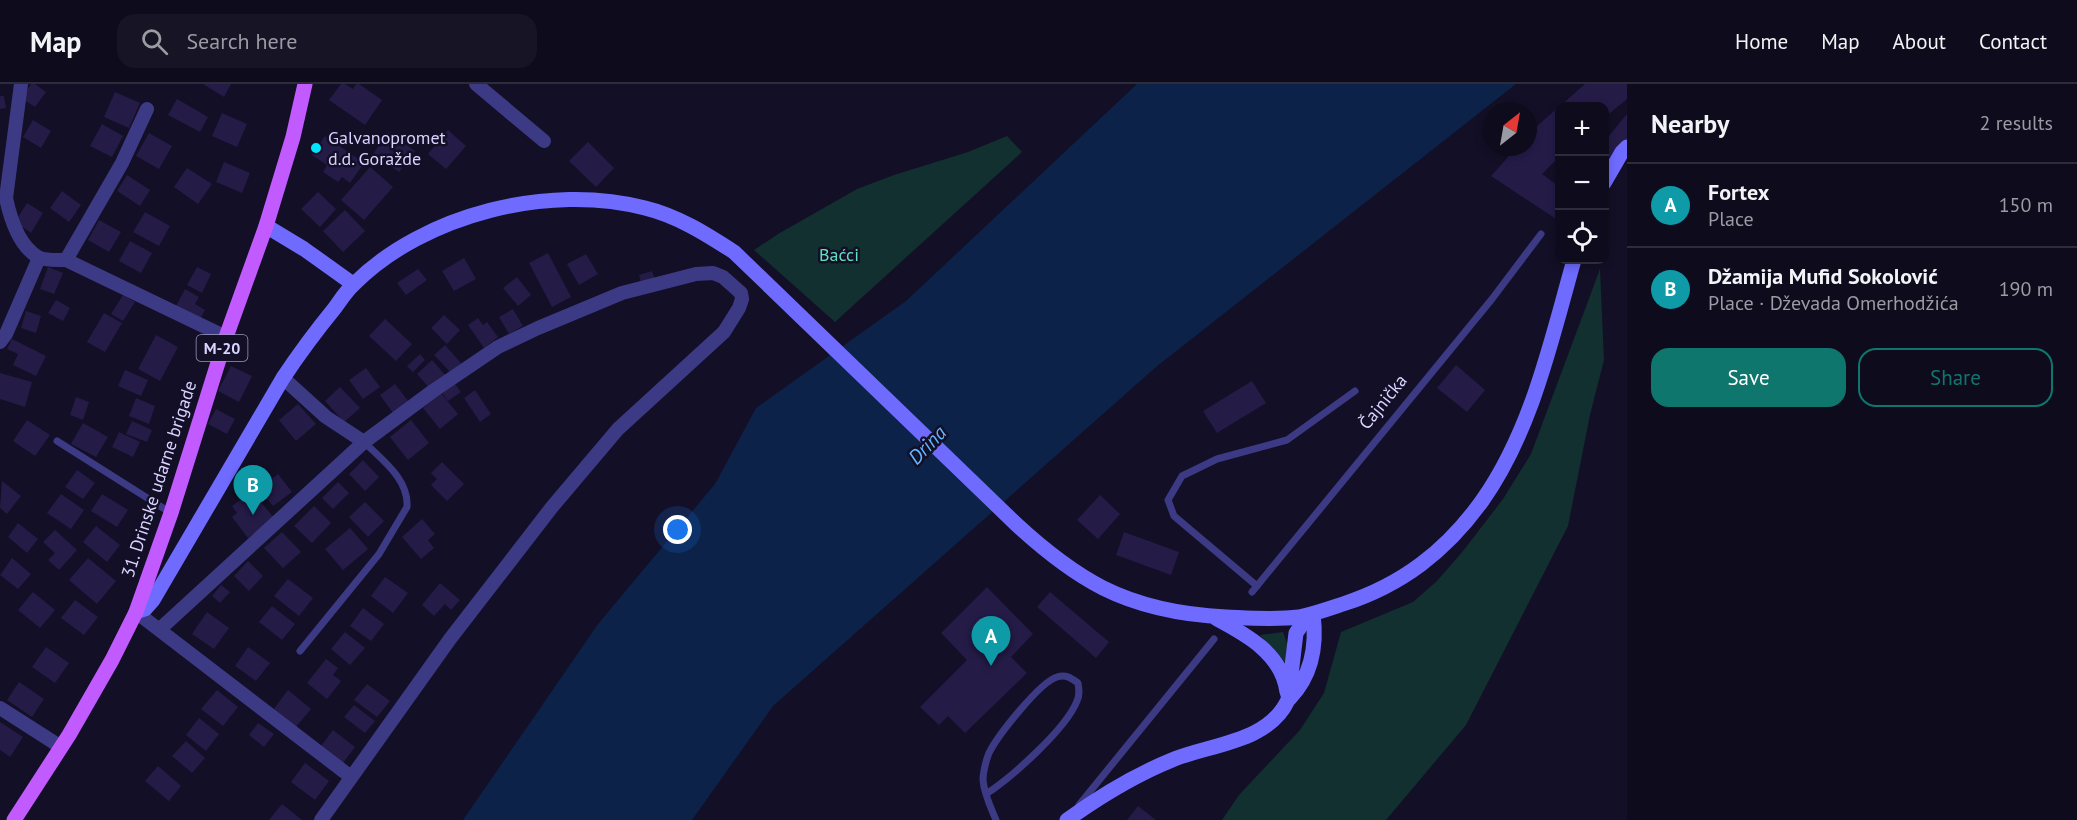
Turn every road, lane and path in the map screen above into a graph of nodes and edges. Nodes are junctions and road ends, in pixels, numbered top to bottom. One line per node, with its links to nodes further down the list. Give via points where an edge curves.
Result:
1 (21, 84): 8 (street)
2 (305, 84): 9 (main road, 31. Drinske udarne brigade / M-20)
3 (476, 84): 5 (street)
4 (147, 109): 12 (street, via 122,163)
5 (544, 141)
6 (1627, 147): 7 (main road)
7 (1609, 176)
8 (5, 218): 11 (street)
9 (266, 226): 14 (main road); 15 (main road, 31. Drinske udarne brigade / M-20)
10 (1541, 234): 18 (lane, Čajnička, via 1255,589 1174,516 1168,500 1182,476 1216,459 1287,440)
11 (39, 258): 12 (street); 16 (street)
12 (66, 260): 15 (street)
13 (1573, 264): 23 (main road, 31. Drinske udarne brigade, via 1526,416 1505,464 1482,501 1424,564 1365,597)
14 (353, 284): 17 (main road, 31. Drinske udarne brigade); 24 (main road, 31. Drinske udarne brigade, via 404,246 445,226 495,210 563,200 600,200 646,208 678,220 734,252 1062,564 1135,601 1175,612)
15 (226, 338): 21 (main road, 31. Drinske udarne brigade / M-20)
16 (0, 342)
17 (283, 378): 20 (street, via 326,417); 22 (main road, 31. Drinske udarne brigade, via 153,600)
18 (1355, 391)
19 (57, 441): 21 (lane)
20 (364, 442): 25 (street); 27 (lane, via 405,487 407,507 379,554); 31 (street, via 498,347 622,293 713,273 741,293 739,308 724,332 618,429 552,507)
21 (171, 513): 22 (main road, 31. Drinske udarne brigade / M-20)
22 (136, 612): 25 (street); 30 (main road, 31. Drinske udarne brigade / M-20)
23 (1313, 614): 24 (main road, 31. Drinske udarne brigade, via 1278,618); 28 (main road, via 1296,633)
24 (1212, 616): 28 (main road, via 1243,633 1272,657 1283,675)
25 (160, 629): 31 (street)
26 (1214, 639): 33 (lane)
27 (300, 651)
28 (1288, 700): 33 (main road, via 1268,725 1226,744 1156,767)
29 (0, 708): 30 (street)
30 (61, 747): 34 (main road, 31. Drinske udarne brigade / M-20)
31 (351, 777): 35 (street)
32 (986, 794): 32 (lane, via 983,780 988,754 1000,735 1046,682 1069,676 1078,683 1080,692 1068,717 1010,776); 36 (lane)
33 (1074, 818)
34 (14, 820)
35 (321, 820)
36 (996, 820)

